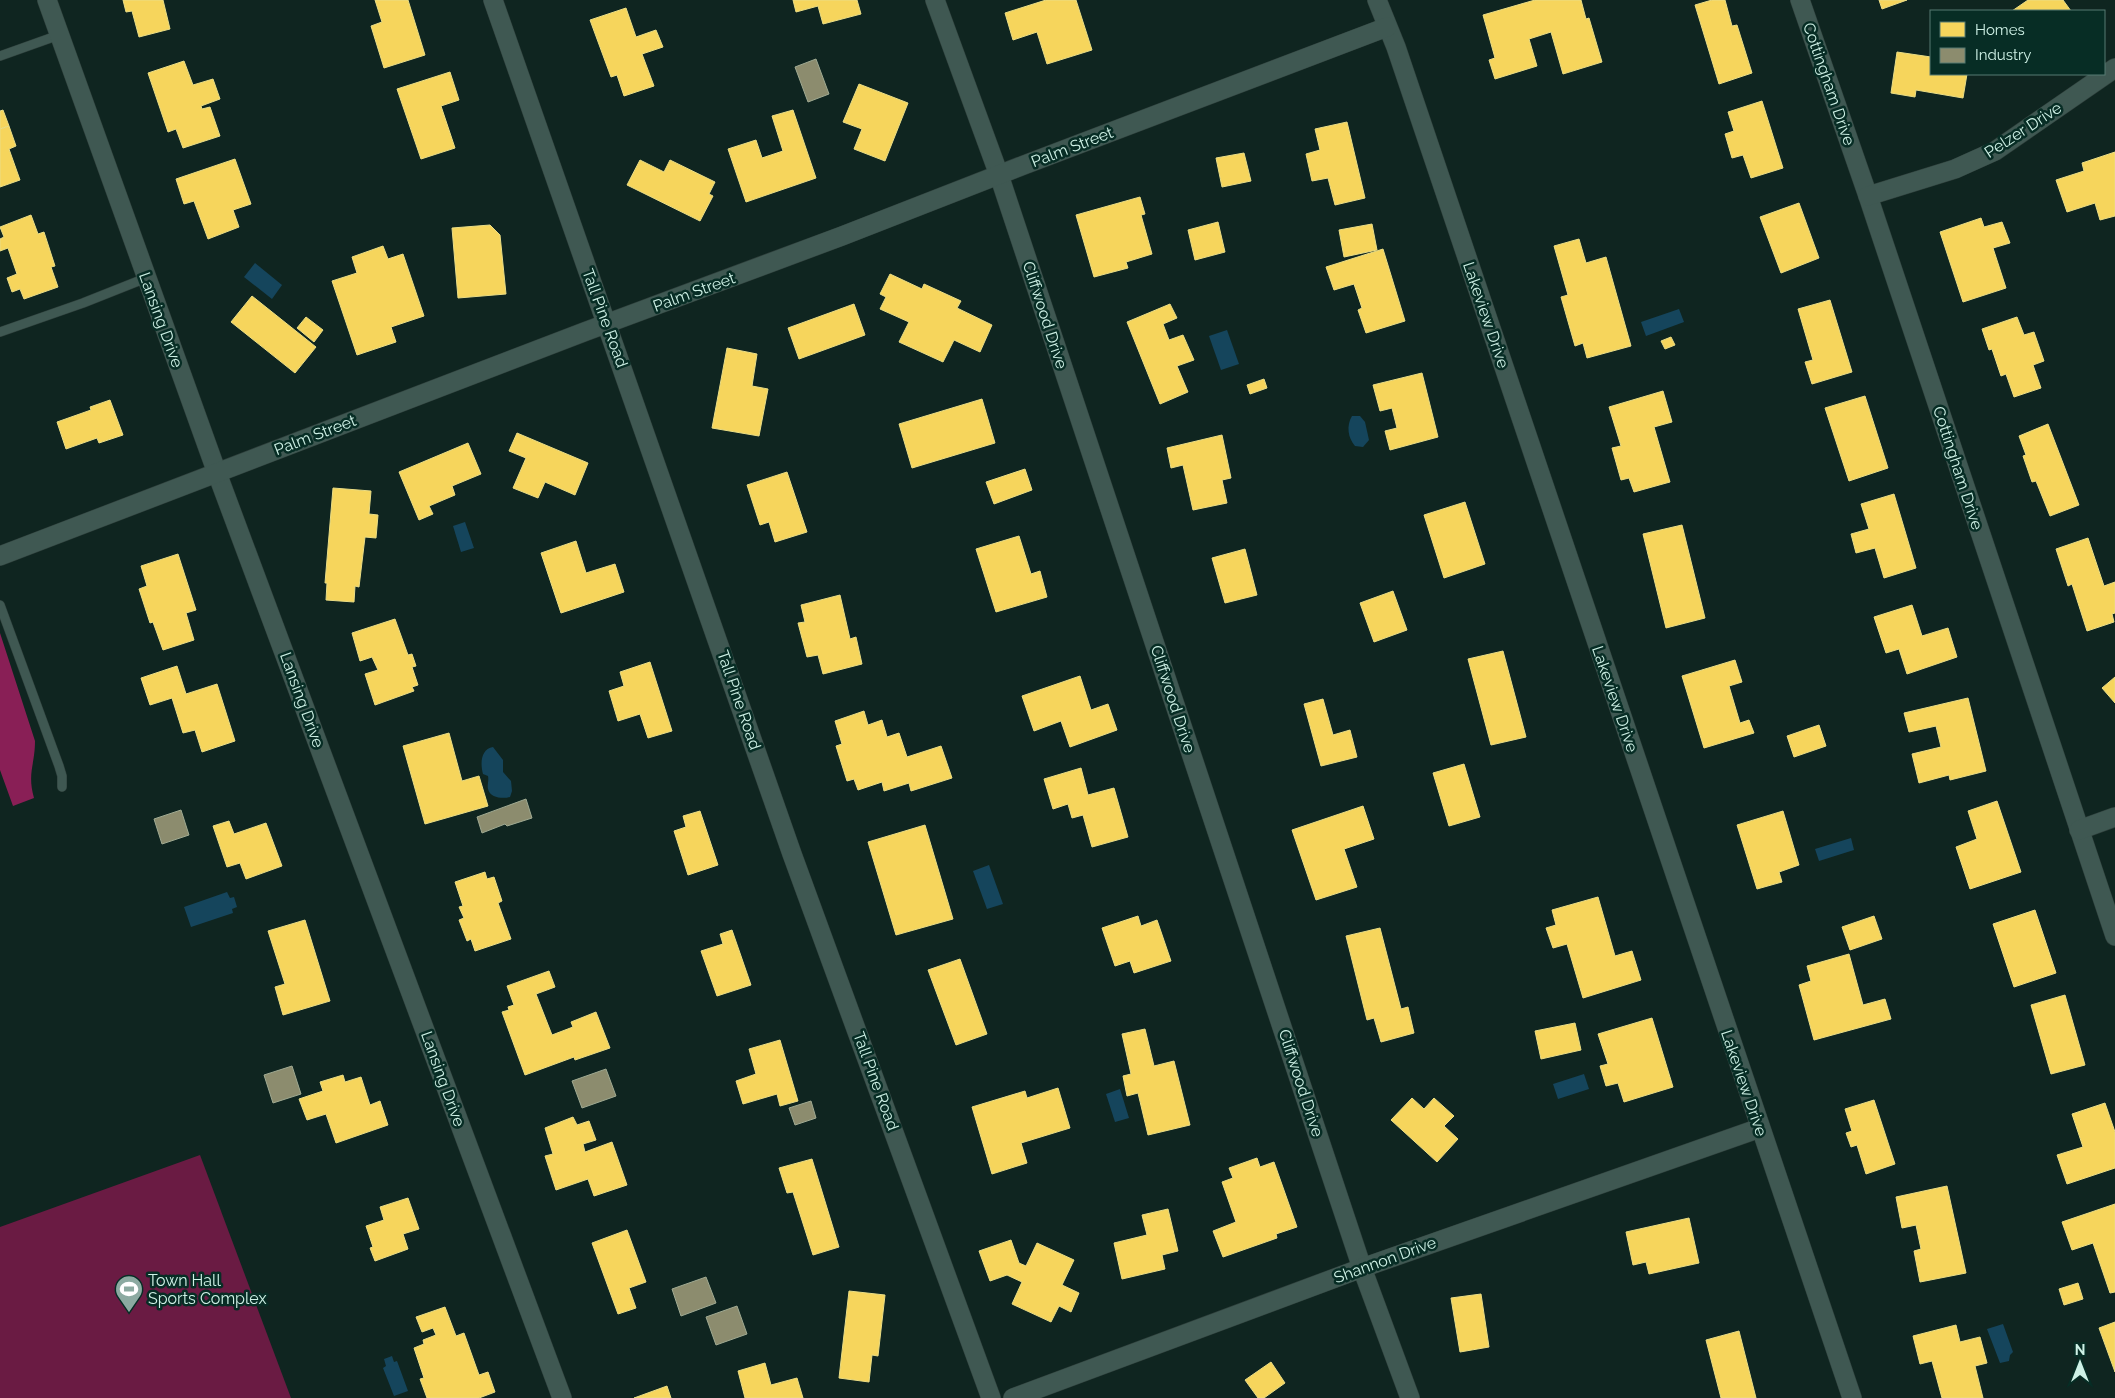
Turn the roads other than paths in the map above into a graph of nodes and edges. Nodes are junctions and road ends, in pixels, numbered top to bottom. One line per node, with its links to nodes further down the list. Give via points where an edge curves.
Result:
1 (47, 0): 7 (street, Lansing Drive)
2 (493, 0): 13 (street, Tall Pine Road)
3 (935, 0): 10 (street, Cliffwood Drive)
4 (1377, 0): 6 (street, Lakeview Drive)
5 (1800, 0): 11 (street, Cottingham Drive)
6 (1387, 27): 10 (street, Palm Street); 22 (street, Lakeview Drive)
7 (59, 34): 8 (lane); 12 (street, Lansing Drive)
8 (0, 56)
9 (2105, 75): 11 (street, Pelzer Drive, via 1995,151 1955,169)
10 (999, 174): 13 (street, Palm Street); 23 (street, Cliffwood Drive)
11 (1868, 196): 20 (street, Cottingham Drive)
12 (146, 278): 14 (lane); 15 (street, Lansing Drive)
13 (607, 323): 15 (street, Palm Street); 25 (street, Tall Pine Road, via 792,854)
14 (0, 332)
15 (217, 473): 16 (street, Palm Street); 24 (street, Lansing Drive)
16 (0, 556)
17 (0, 605): 18 (lane, via 59,766)
18 (62, 787)
19 (2115, 817): 20 (street)
20 (2079, 830): 21 (street, Cottingham Drive)
21 (2115, 936)
22 (1760, 1128): 23 (street, Shannon Drive); 28 (street, Lakeview Drive)
23 (1362, 1268): 26 (street, Shannon Drive); 27 (street, Cliffwood Drive)
24 (562, 1398)
25 (991, 1398)
26 (1013, 1398)
27 (1410, 1398)
28 (1852, 1398)

